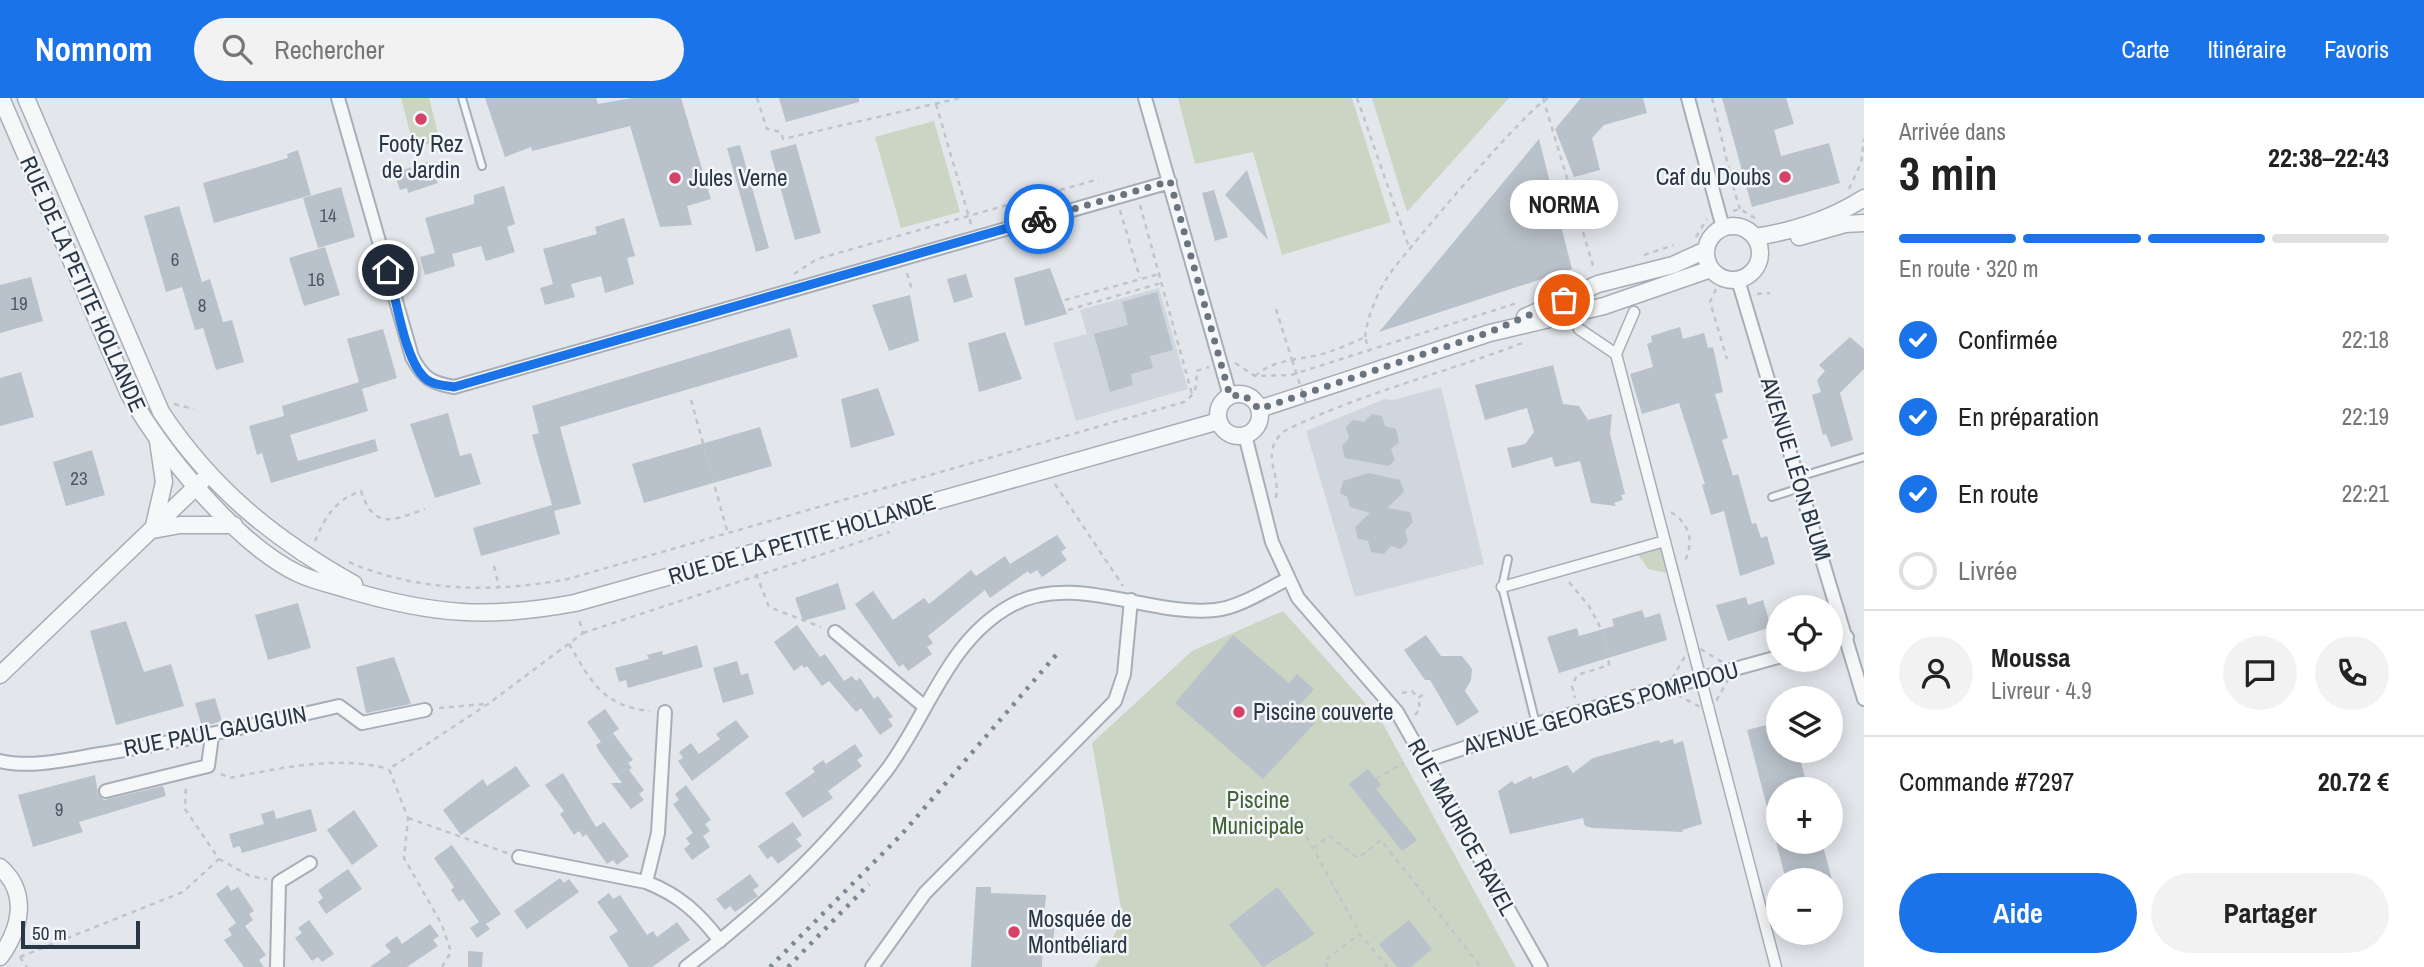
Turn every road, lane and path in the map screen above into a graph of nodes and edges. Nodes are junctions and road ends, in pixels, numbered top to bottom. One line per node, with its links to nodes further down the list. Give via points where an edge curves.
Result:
1 (1, 98): 68 (street, RUE DE LA PETITE HOLLANDE, via 129,394)
2 (26, 98): 70 (street, RUE DE LA PETITE HOLLANDE, via 161,412)
3 (338, 98): 34 (street, via 412,357 423,377 435,384 454,387)
4 (462, 98): 15 (lane)
5 (757, 98): 13 (path, via 767,129 781,132 783,139)
6 (960, 98): 13 (path)
7 (1145, 98): 17 (street)
8 (1357, 98): 31 (path)
9 (1549, 98): 12 (path)
10 (1688, 98): 24 (street)
11 (1712, 98): 22 (path)
12 (1543, 99): 31 (path); 37 (path, via 1595,271)
13 (936, 104): 23 (path)
14 (1864, 139): 19 (path, via 1861,163)
15 (482, 166)
16 (1099, 179): 23 (path)
17 (1170, 181): 18 (street); 59 (street)
18 (1136, 191): 20 (street); 36 (path)
19 (1846, 196)
20 (1116, 197): 27 (street); 39 (path)
21 (1864, 198): 29 (street, via 1841,212)
22 (1740, 209): 24 (path); 25 (path)
23 (968, 216): 27 (path); 38 (path, via 817,259)
24 (1721, 221): 28 (path, via 1706,219); 29 (street, via 1744,228); 32 (street)
25 (1768, 222)
26 (1864, 223): 29 (street)
27 (974, 238): 34 (street)
28 (1691, 242)
29 (1758, 243): 40 (street, via 1753,272)
30 (1679, 244): 33 (path)
31 (1410, 250): 53 (path, via 1390,274 1367,324)
32 (1706, 250): 35 (street); 52 (street, via 1673,265 1598,284)
33 (1643, 255)
34 (902, 258): 43 (path)
35 (1711, 269): 40 (street, via 1723,278); 52 (street, via 1604,306)
36 (1159, 274): 39 (path); 41 (path)
37 (1585, 275)
38 (791, 276)
39 (1140, 279): 47 (path)
40 (1738, 280): 72 (street, AVENUE LÉON BLUM)
41 (1161, 283): 49 (path); 61 (path)
42 (1716, 289): 57 (path, via 1710,302)
43 (912, 290)
44 (1770, 293): 45 (path)
45 (1757, 294)
46 (1527, 299): 55 (path)
47 (1065, 300)
48 (1276, 309): 58 (path)
49 (1068, 310)
50 (1634, 312): 56 (street)
51 (1579, 329): 56 (street)
52 (1490, 332): 65 (street)
53 (1366, 337): 55 (path); 58 (path, via 1327,353)
54 (1529, 341): 74 (path, via 1382,389 1284,431 1272,443 1278,489)
55 (1369, 352): 60 (path, via 1291,375)
56 (1616, 354): 76 (street)
57 (1727, 359)
58 (1292, 360): 60 (path); 64 (path, bridge)
59 (1220, 364): 60 (path, via 1234,361); 61 (path, via 1196,371); 62 (street)
60 (1255, 376)
61 (1193, 396): 80 (path)
62 (1230, 396): 65 (street, via 1244,395); 66 (street, via 1221,404)
63 (691, 400): 80 (path)
64 (1307, 406)
65 (1259, 409): 67 (street, via 1256,428)
66 (1219, 421): 67 (street, via 1226,432); 95 (street, RUE DE LA PETITE HOLLANDE)
67 (1245, 435): 90 (street, RUE MAURICE RAVEL, via 1272,542)
68 (158, 439): 70 (street, RUE DE LA PETITE HOLLANDE); 78 (street, via 164,482)
69 (1864, 457): 72 (lane)
70 (202, 481): 77 (street, RUE DE LA PETITE HOLLANDE); 78 (street); 93 (street, RUE DE LA PETITE HOLLANDE, via 308,558)
71 (1053, 481): 94 (path, via 1123,583)
72 (1800, 482): 73 (lane); 98 (street, AVENUE LÉON BLUM)
73 (1772, 497)
74 (1275, 504)
75 (425, 509): 82 (path, via 380,519 366,507 361,492 347,496 324,519 313,544)
76 (1658, 511): 81 (street); 87 (path, via 1674,513 1690,537 1684,565)
77 (234, 525): 78 (street); 93 (street, RUE DE LA PETITE HOLLANDE, via 267,555 299,575)
78 (153, 530): 102 (street)
79 (896, 530): 88 (path)
80 (729, 534): 89 (path)
81 (1665, 541): 86 (street); 87 (street)
82 (323, 549)
83 (1508, 559): 92 (lane)
84 (345, 560): 91 (path, via 428,584)
85 (494, 566): 91 (path)
86 (1562, 570): 92 (street); 112 (path, via 1606,638 1609,665 1577,674 1572,686)
87 (1673, 571): 103 (street)
88 (756, 574): 96 (path, via 769,607); 97 (path)
89 (568, 579): 91 (path); 95 (path)
90 (1288, 579): 94 (street, via 1219,610 1192,611); 117 (street, RUE MAURICE RAVEL, via 1298,598 1382,691)
91 (499, 587)
92 (1502, 587): 114 (lane)
93 (381, 599): 95 (street, RUE DE LA PETITE HOLLANDE, via 429,611 471,614 520,613)
94 (1125, 600): 109 (street, via 1053,593 1031,595 1010,606 983,625 957,653); 140 (street, via 1124,674 1115,701 925,893)
95 (575, 603): 97 (path)
96 (835, 632): 109 (street)
97 (583, 633): 100 (path)
98 (1847, 637): 99 (street); 107 (street, AVENUE LÉON BLUM)
99 (1843, 638)
100 (569, 644): 108 (path); 111 (path, via 595,688 630,709)
101 (1766, 660): 103 (street, AVENUE GEORGES POMPIDOU)
102 (0, 675)
103 (1701, 679): 112 (street, AVENUE GEORGES POMPIDOU); 145 (street)
104 (1427, 692): 106 (path)
105 (1402, 693): 106 (path, via 1412,691)
106 (1418, 698): 113 (path, via 1420,709)
107 (1864, 699)
108 (488, 704): 110 (path); 120 (path)
109 (925, 707): 134 (street, via 888,768 833,837)
110 (425, 710): 115 (street, RUE PAUL GAUGUIN, via 362,723 339,706)
111 (665, 712): 132 (street, via 658,833)
112 (1579, 713): 114 (street, AVENUE GEORGES POMPIDOU)
113 (1415, 715)
114 (1536, 724): 117 (street, AVENUE GEORGES POMPIDOU)
115 (212, 736): 116 (street, RUE PAUL GAUGUIN, via 48,762); 119 (street)
116 (0, 761)
117 (1425, 761): 144 (street, RUE MAURICE RAVEL)
118 (1403, 763): 122 (path)
119 (208, 766): 120 (path, via 229,778 298,765 362,762); 121 (street)
120 (389, 769): 125 (path)
121 (186, 771): 123 (street); 128 (path, via 185,809)
122 (1376, 779)
123 (106, 791)
124 (1292, 810): 126 (path)
125 (408, 818): 127 (path); 138 (path, via 404,858 442,925 451,952)
126 (1313, 848): 133 (path); 143 (path, via 1329,836 1359,858 1381,840)
127 (519, 857): 132 (street)
128 (219, 859): 131 (path, via 250,876); 136 (path, via 183,892)
129 (310, 863): 131 (street)
130 (0, 867): 135 (street, via 20,894 12,941)
131 (279, 882): 137 (street)
132 (646, 882): 134 (street, via 676,895)
133 (1360, 934): 141 (path, via 1324,961); 142 (path)
134 (720, 941): 139 (street)
135 (0, 957)
136 (20, 957)
137 (278, 967)
138 (442, 967)
139 (686, 967)
140 (872, 967)
141 (1328, 967)
142 (1387, 967)
143 (1481, 967)
144 (1541, 967)
145 (1776, 967)

